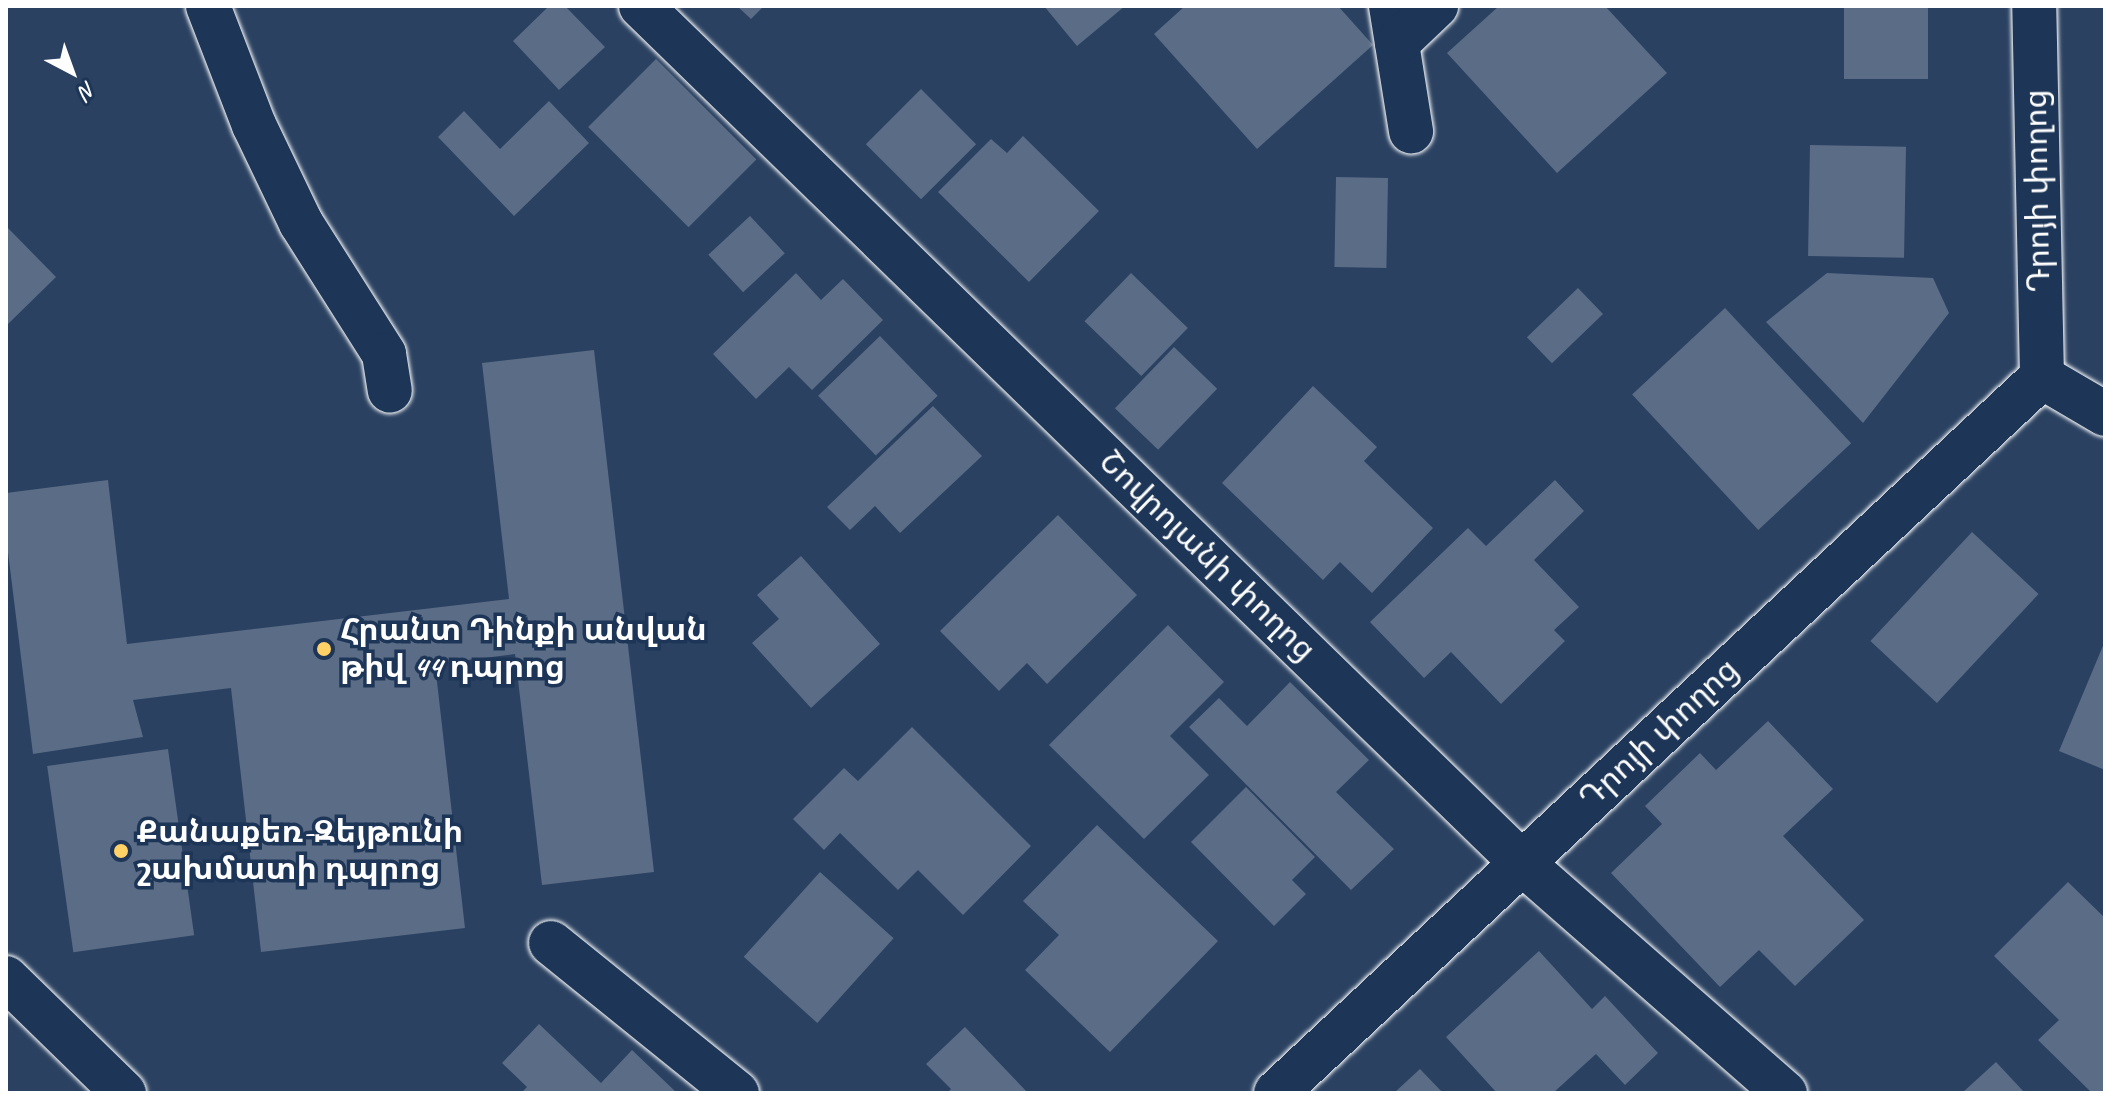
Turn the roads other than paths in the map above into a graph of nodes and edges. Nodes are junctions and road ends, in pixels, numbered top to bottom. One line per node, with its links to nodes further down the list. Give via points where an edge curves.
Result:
1 (208, 6): 8 (street, via 254,125 301,223 384,354)
2 (641, 6): 10 (street, Շովրոյանի փողոց)
3 (1436, 6): 5 (street)
4 (2034, 6): 7 (street, Դրոյի փողոց)
5 (1394, 24): 6 (street)
6 (1411, 131)
7 (2042, 377): 9 (street); 10 (street, Դրոյի փողոց)
8 (390, 391)
9 (2105, 414)
10 (1521, 862): 15 (street, Դրոյի փողոց); 16 (street, Շովրոյանի փողոց)
11 (551, 943): 14 (street)
12 (6, 978): 13 (street)
13 (124, 1093)
14 (737, 1093)
15 (1276, 1093)
16 (1785, 1093)

